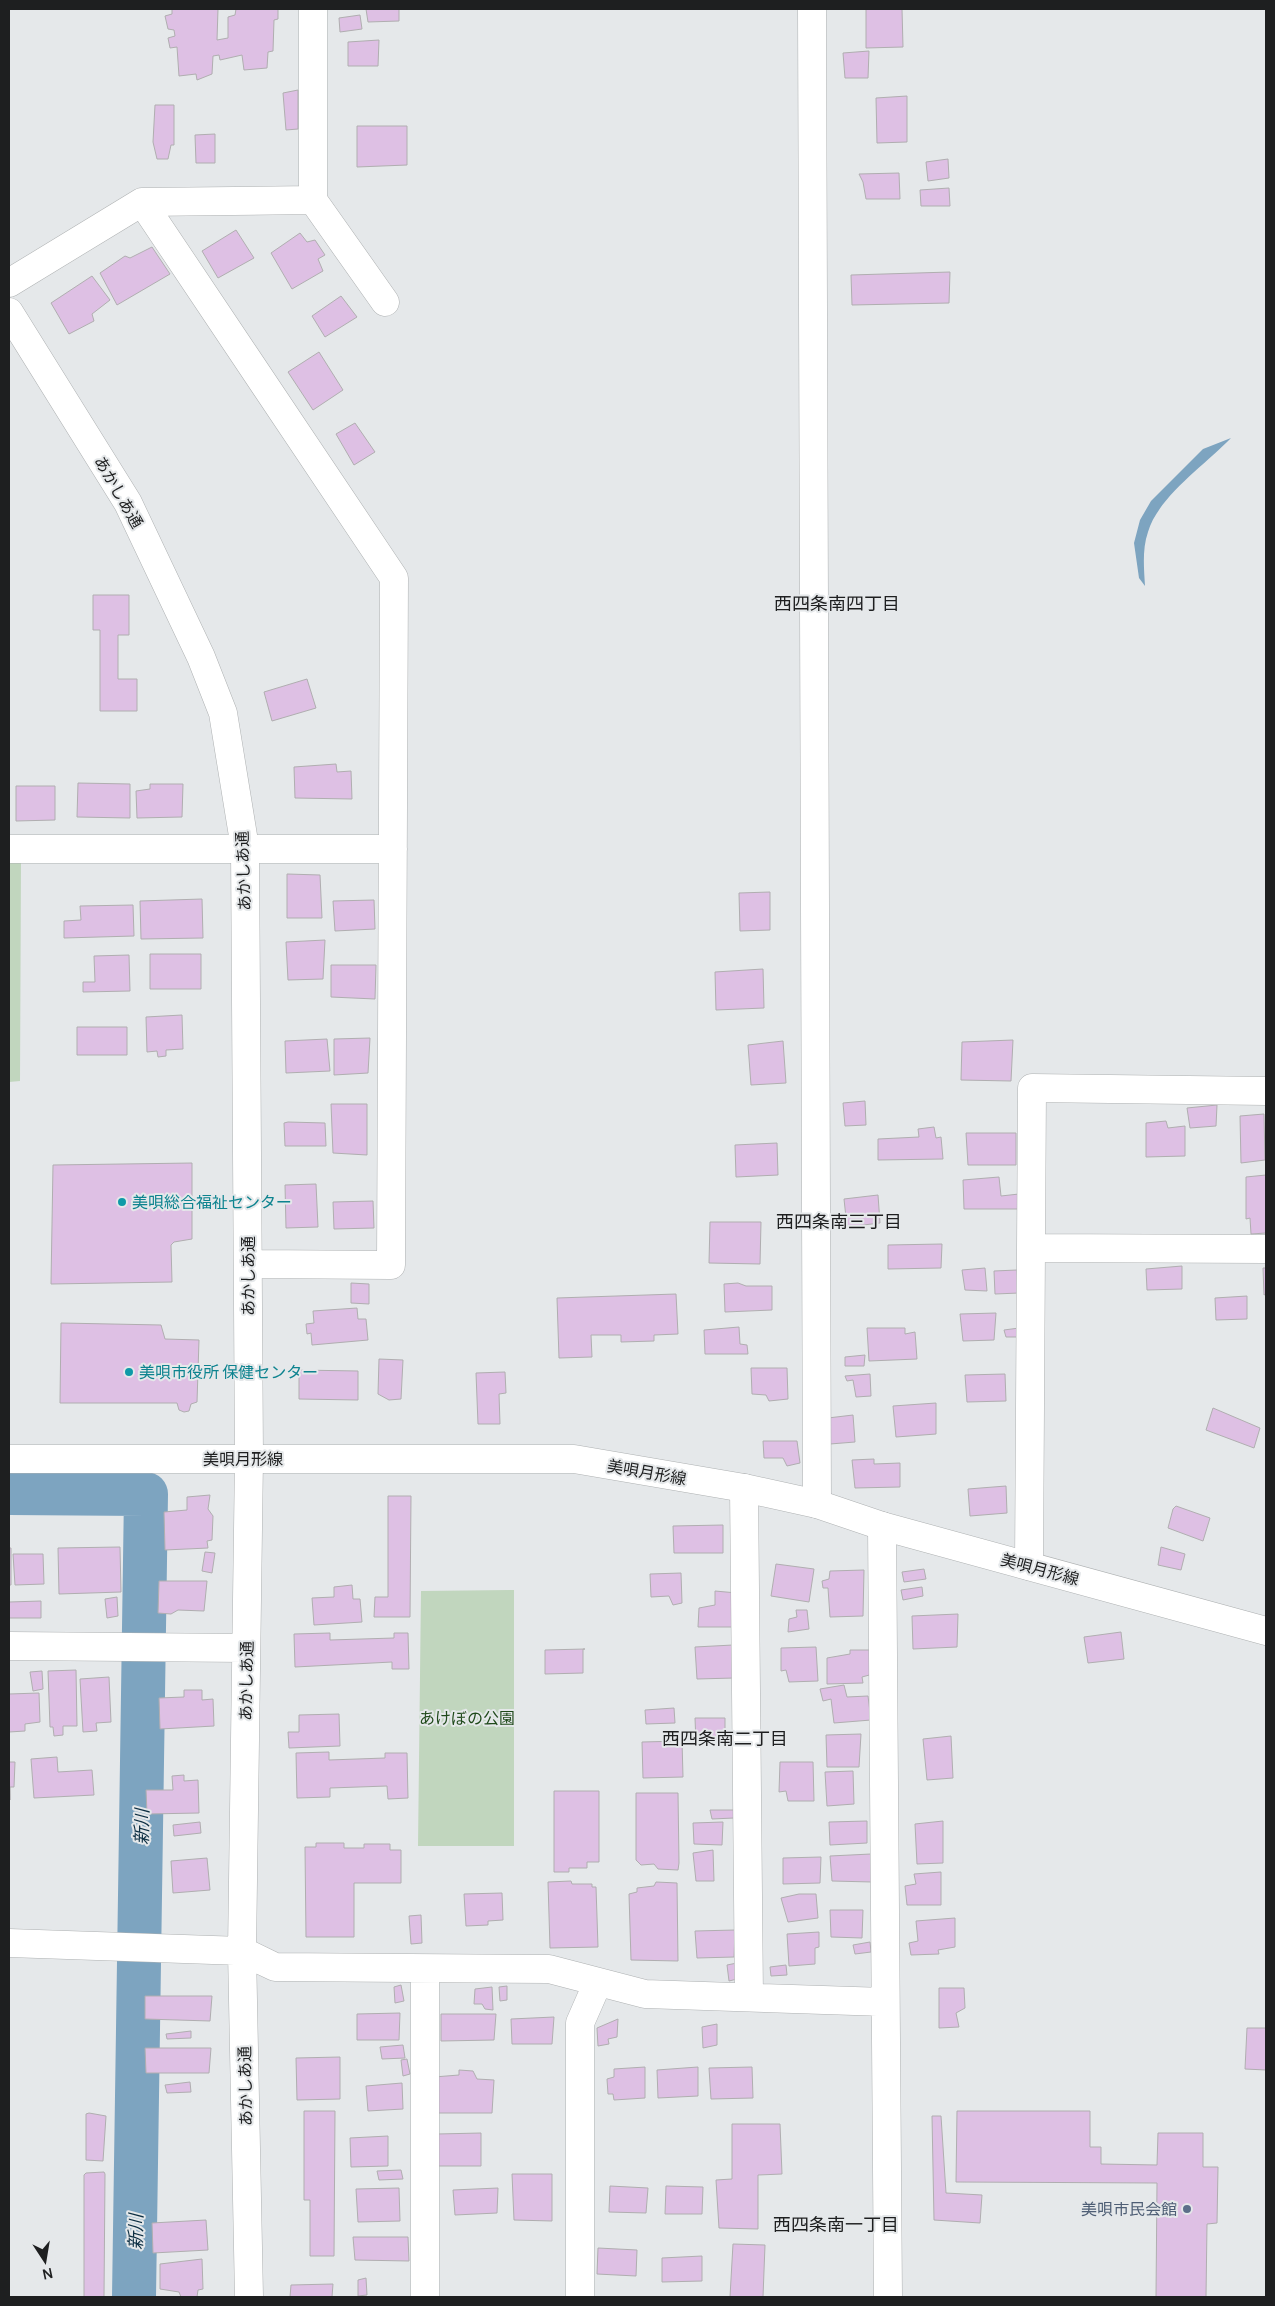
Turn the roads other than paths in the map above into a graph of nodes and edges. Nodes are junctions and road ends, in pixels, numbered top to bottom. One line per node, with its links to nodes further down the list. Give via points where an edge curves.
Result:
1 (313, 9): 3 (street)
2 (812, 9): 18 (street)
3 (313, 200): 4 (street); 6 (street)
4 (142, 202): 5 (street); 10 (street, via 394,578)
5 (9, 283)
6 (385, 302)
7 (9, 312): 8 (street, あかしあ通, via 128,503 201,657 223,713)
8 (245, 848): 9 (street); 10 (street); 14 (street, あかしあ通)
9 (9, 849)
10 (393, 850): 14 (street, via 391,1265)
11 (1266, 1091): 12 (street, via 1032,1088)
12 (1031, 1248): 13 (street); 20 (street)
13 (1266, 1249)
14 (248, 1264): 16 (street, あかしあ通)
15 (9, 1459): 16 (street, 美唄月形線)
16 (249, 1459): 17 (street, 美唄月形線, via 574,1459); 23 (street, あかしあ通)
17 (744, 1488): 18 (street, 美唄月形線); 28 (street)
18 (817, 1504): 19 (street, 美唄月形線)
19 (882, 1526): 20 (street, 美唄月形線); 29 (street)
20 (1029, 1566): 21 (street, 美唄月形線)
21 (1266, 1631)
22 (9, 1646): 23 (street)
23 (246, 1648): 25 (street, あかしあ通)
24 (9, 1943): 25 (street)
25 (242, 1951): 26 (street, via 275,1967); 30 (street, あかしあ通)
26 (425, 1970): 27 (street, via 549,1969); 31 (street)
27 (598, 1982): 28 (street, via 645,1994); 32 (street, via 580,2023)
28 (749, 1998): 29 (street)
29 (885, 2002): 33 (street)
30 (249, 2297)
31 (425, 2297)
32 (580, 2297)
33 (888, 2297)

